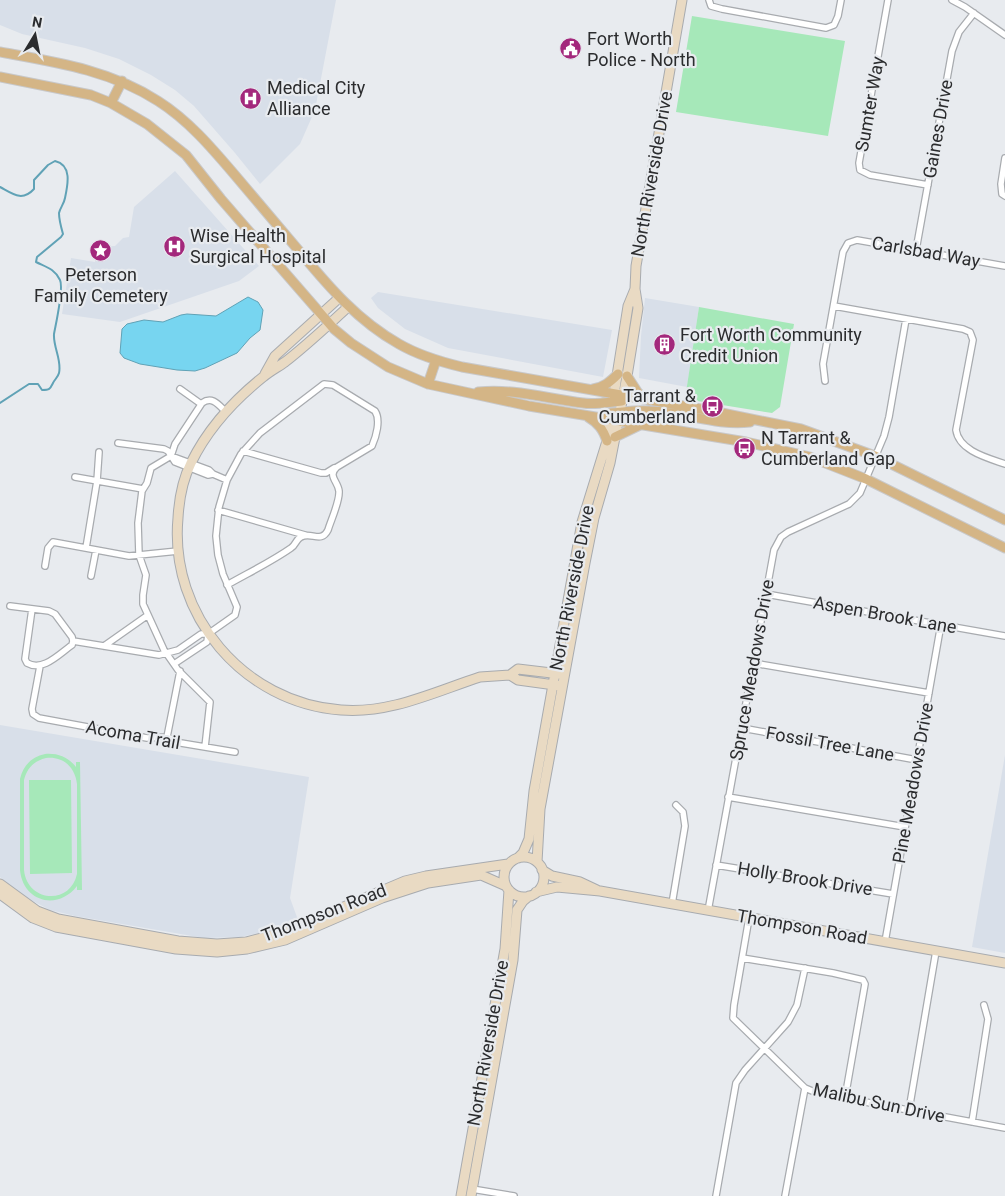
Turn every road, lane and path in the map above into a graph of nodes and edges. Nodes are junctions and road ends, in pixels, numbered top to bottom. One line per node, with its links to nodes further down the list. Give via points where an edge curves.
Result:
1 (682, 0): 24 (street, North Riverside Drive, via 636,266 638,308)
2 (709, 0): 3 (street, via 711,6 722,9 826,28 834,25)
3 (841, 0)
4 (888, 0): 13 (street, Sumter Way, via 860,170 870,175)
5 (952, 0): 6 (street)
6 (974, 13): 7 (street); 13 (street, Gaines Drive, via 959,32 952,51)
7 (1005, 35)
8 (0, 52): 10 (main road, via 92,70)
9 (0, 77): 11 (main road)
10 (122, 81): 11 (main road); 17 (main road, via 159,101 193,127)
11 (111, 102): 20 (main road, via 147,124 186,155)
12 (1005, 158): 14 (street, via 1001,184)
13 (928, 185): 15 (street, Gaines Drive)
14 (1005, 196)
15 (916, 250): 16 (street, Carlsbad Way); 18 (street, Carlsbad Way, via 857,240 848,243 843,252)
16 (1005, 266)
17 (339, 298): 19 (main road); 20 (street)
18 (834, 306): 21 (street); 26 (street, via 823,364)
19 (348, 307): 22 (street); 23 (main road, via 399,345)
20 (320, 314): 22 (main road); 25 (street, via 275,356)
21 (906, 319): 44 (street, Spruce Meadows Drive, via 890,417); 45 (street, via 970,332 974,340 957,438 963,446)
22 (329, 324): 25 (street); 27 (main road, via 369,356)
23 (436, 360): 27 (main road); 29 (main road)
24 (622, 375): 29 (main road, via 602,387); 31 (street, North Riverside Drive); 32 (main road)
25 (264, 376): 34 (street)
26 (825, 381)
27 (428, 384): 30 (main road)
28 (180, 389): 33 (street)
29 (587, 390): 31 (main road)
30 (470, 394): 31 (main road, via 489,391 533,394 585,403); 35 (main road)
31 (618, 398): 32 (main road); 36 (street, North Riverside Drive)
32 (649, 400): 37 (main road)
33 (201, 404): 34 (street, via 212,400); 43 (street, via 174,444)
34 (225, 411): 46 (street)
35 (583, 415): 36 (main road); 39 (main road, via 600,426)
36 (615, 417): 37 (main road, via 650,411 737,423); 38 (main road); 39 (street, North Riverside Drive)
37 (761, 421): 44 (main road, via 802,429)
38 (640, 425): 39 (main road); 49 (main road, via 784,450 817,459)
39 (611, 439): 80 (street, North Riverside Drive, via 582,522); 81 (street, North Riverside Drive, via 610,463 590,532)
40 (118, 443): 43 (street, via 163,448)
41 (243, 451): 47 (street, via 321,473); 47 (street, via 272,422 323,385 333,385 374,410 378,418 372,446); 50 (street)
42 (99, 452): 51 (street)
43 (171, 456): 46 (street, via 175,462); 52 (street, via 152,466)
44 (876, 456): 49 (street, Spruce Meadows Drive); 54 (main road)
45 (1005, 464)
46 (190, 465): 50 (street, via 208,475); 59 (street, via 178,511)
47 (337, 467): 55 (street, via 332,476 339,493 328,530 321,537)
48 (75, 477): 51 (street)
49 (866, 479): 57 (main road); 64 (street, Spruce Meadows Drive, via 860,493 849,504 781,537 774,550)
50 (227, 480): 53 (street)
51 (96, 481): 52 (street); 56 (street)
52 (143, 489): 60 (street, via 138,523)
53 (218, 510): 55 (street); 63 (street, via 217,546)
54 (1005, 520)
55 (308, 536): 63 (street, via 301,537 292,548)
56 (86, 548): 58 (street); 61 (street, via 53,542 48,548)
57 (1005, 548)
58 (96, 550): 60 (street); 62 (street)
59 (178, 551): 60 (street); 69 (street, via 189,597)
60 (139, 555): 67 (street, via 146,575 143,604)
61 (45, 566)
62 (91, 576)
63 (226, 585): 69 (street, via 237,612)
64 (766, 594): 68 (street, Aspen Brook Lane); 76 (street, Spruce Meadows Drive)
65 (10, 606): 66 (street)
66 (32, 609): 71 (street, via 55,614); 78 (street, via 25,660)
67 (148, 615): 72 (street); 74 (street)
68 (941, 624): 70 (street, Aspen Brook Lane); 85 (street, Pine Meadows Drive)
69 (208, 634): 73 (street, via 201,634); 75 (street, via 206,642); 82 (street, via 231,660 258,682 294,700 329,709 388,708 480,677)
70 (1005, 636)
71 (73, 641): 72 (street); 78 (street, via 72,645)
72 (104, 646): 74 (street, via 144,654)
73 (181, 647): 74 (street); 75 (street)
74 (166, 654): 77 (street)
75 (187, 655): 77 (street)
76 (753, 663): 85 (street); 86 (street, Spruce Meadows Drive)
77 (174, 664): 79 (street)
78 (40, 666): 87 (street, Acoma Trail, via 32,709 39,718 147,738)
79 (180, 671): 87 (street); 88 (street, via 210,702)
80 (555, 673): 81 (street); 82 (street, via 518,669); 83 (street, North Riverside Drive)
81 (565, 674): 84 (street, North Riverside Drive)
82 (510, 675): 83 (street, via 518,680)
83 (552, 684): 84 (street); 94 (street, North Riverside Drive, via 531,806 529,839)
84 (562, 686): 97 (street, North Riverside Drive, via 540,809)
85 (929, 693): 90 (street, Pine Meadows Drive)
86 (742, 728): 90 (street, Fossil Tree Lane); 91 (street, Spruce Meadows Drive)
87 (167, 737): 88 (street, Acoma Trail)
88 (205, 747): 89 (street, Acoma Trail)
89 (234, 752)
90 (918, 760): 93 (street, Pine Meadows Drive)
91 (728, 797): 93 (street); 96 (street, Spruce Meadows Drive)
92 (676, 805): 105 (street, via 683,812 685,826)
93 (905, 827): 104 (street, Pine Meadows Drive)
94 (518, 858): 95 (street); 97 (street, via 528,857)
95 (508, 864): 98 (street, Thompson Road); 100 (street, North Riverside Drive, via 504,872)
96 (716, 865): 104 (street, Holly Brook Drive); 106 (street, Spruce Meadows Drive)
97 (539, 866): 101 (street, Thompson Road, via 552,876 580,882); 103 (street, North Riverside Drive, via 543,882)
98 (427, 879): 100 (street, Thompson Road, via 480,875); 108 (street, Thompson Road, via 378,891 291,934 238,942 187,946)
99 (0, 884): 108 (street, Thompson Road, via 37,911)
100 (507, 888): 103 (street, via 518,896); 116 (street, North Riverside Drive, via 505,949)
101 (600, 891): 103 (street, Thompson Road, via 557,887); 105 (street, Thompson Road)
102 (0, 894): 108 (street, Thompson Road, via 33,918 56,927)
103 (533, 894): 116 (street, North Riverside Drive, via 517,910 514,950)
104 (893, 894): 109 (street, Pine Meadows Drive)
105 (672, 904): 106 (street, Thompson Road)
106 (708, 910): 107 (street, Thompson Road)
107 (749, 918): 109 (street, Thompson Road); 111 (street, Malibu Sun Drive)
108 (88, 929)
109 (885, 942): 110 (street, Thompson Road)
110 (936, 951): 112 (street, Thompson Road); 119 (street)
111 (742, 958): 113 (street); 115 (street, Malibu Sun Drive, via 733,1018)
112 (1005, 963)
113 (805, 968): 115 (street, via 797,1005 788,1022); 118 (street, via 855,977 865,984)
114 (984, 1005): 120 (street, via 988,1019)
115 (763, 1049): 117 (street, Malibu Sun Drive); 125 (street, via 736,1084)
116 (489, 1070): 122 (street, North Riverside Drive); 123 (street, North Riverside Drive)
117 (805, 1088): 118 (street, Malibu Sun Drive); 126 (street)
118 (846, 1098): 119 (street, Malibu Sun Drive)
119 (909, 1110): 120 (street, Malibu Sun Drive)
120 (972, 1122): 121 (street, Malibu Sun Drive)
121 (1005, 1128)
122 (472, 1192): 124 (street)
123 (461, 1196)
124 (514, 1196)
125 (716, 1196)
126 (785, 1196)

